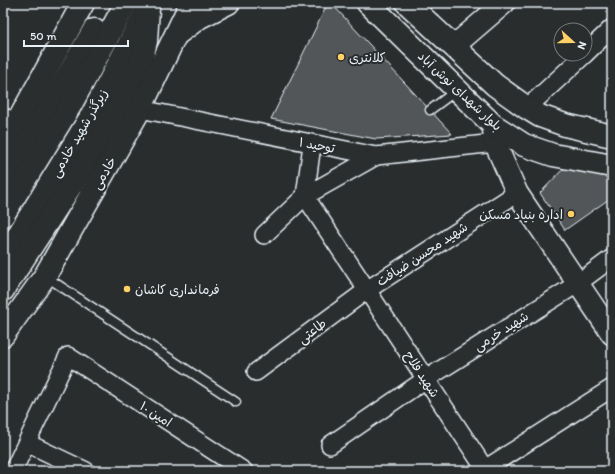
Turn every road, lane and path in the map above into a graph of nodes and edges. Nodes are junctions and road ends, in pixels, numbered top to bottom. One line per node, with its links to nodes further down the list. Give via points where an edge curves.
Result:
1 (83, 3): 18 (main road)
2 (121, 3): 25 (main road, via 106,13 93,32)
3 (126, 3): 28 (main road, زیرگذر شهید خادمی, via 70,106)
4 (228, 3): 9 (main road, via 200,17)
5 (368, 3): 14 (main road, بلوار شهدای نوش آباد)
6 (407, 3): 11 (main road)
7 (504, 3): 11 (street)
8 (149, 6): 31 (main road, زیرگذر شهید خادمی, via 92,115); 34 (main road, via 146,41 138,73 96,147)
9 (183, 15): 16 (main road, خادمی)
10 (612, 28): 12 (street)
11 (454, 46): 15 (main road, via 495,85)
12 (593, 46)
13 (576, 62): 15 (street)
14 (458, 89): 17 (lane); 20 (main road, بلوار شهدای نوش آباد)
15 (527, 108): 19 (main road, via 565,125)
16 (140, 110): 22 (street, توحید ۱); 32 (main road, خادمی)
17 (430, 110)
18 (10, 121): 21 (main road)
19 (608, 131)
20 (494, 134): 23 (street, توحید ۱); 24 (main road, بلوار شهدای نوش آباد, via 553,155); 26 (street)
21 (3, 144)
22 (312, 145): 23 (street, توحید ۱); 27 (street)
23 (376, 156): 27 (street)
24 (612, 166)
25 (3, 181)
26 (517, 193): 33 (street); 35 (street, شهید محسن ضیافت)
27 (305, 196): 29 (street); 35 (street, شهید فلاح)
28 (3, 215)
29 (264, 235)
30 (612, 258): 33 (street, شهید خرمی)
31 (3, 260)
32 (45, 276): 37 (main road, خادمی); 41 (lane)
33 (577, 284): 36 (street); 39 (street, شهید خرمی)
34 (3, 290)
35 (367, 290): 38 (street, طاعتی); 39 (street, شهید فلاح)
36 (612, 334)
37 (3, 335)
38 (256, 372)
39 (426, 379): 40 (street, شهید فلاح, via 485,469); 43 (street, شهید خرمی)
40 (612, 388)
41 (236, 402)
42 (27, 443): 44 (street); 45 (street); 46 (street, امین ۱۰, via 68,356)
43 (330, 445)
44 (13, 471)
45 (86, 471)
46 (244, 471)

